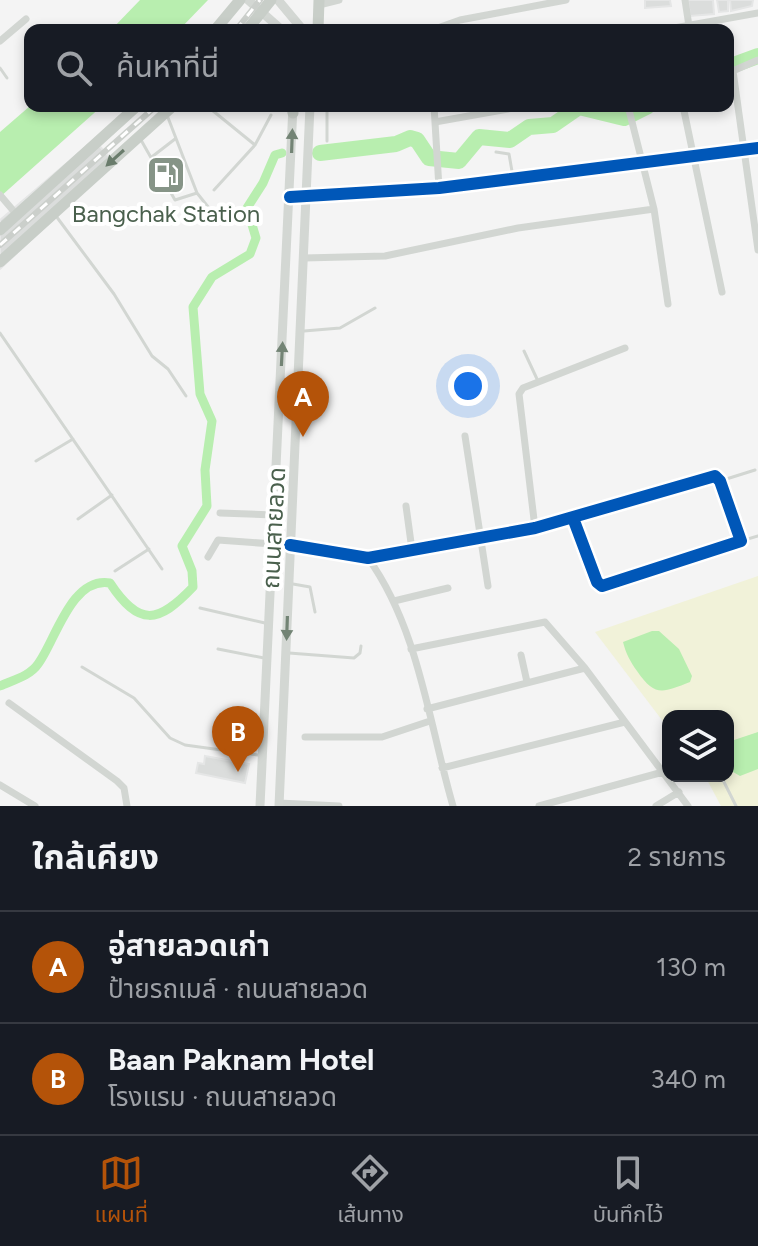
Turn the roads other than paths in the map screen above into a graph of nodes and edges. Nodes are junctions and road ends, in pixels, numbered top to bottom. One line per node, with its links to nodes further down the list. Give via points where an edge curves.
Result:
1 (240, 0): 11 (highway)
2 (248, 0): 8 (main road)
3 (278, 0): 14 (main road)
4 (339, 0): 7 (street)
5 (566, 0): 16 (street)
6 (685, 0): 17 (street)
7 (319, 2): 15 (highway)
8 (267, 5): 12 (highway); 13 (main road)
9 (758, 13): 18 (street)
10 (26, 19): 19 (street)
11 (220, 24)
12 (252, 24)
13 (278, 24)
14 (298, 24)
15 (318, 24)
16 (449, 24)
17 (689, 24)
18 (700, 24)
19 (0, 41)
20 (758, 60): 22 (street)
21 (0, 68): 23 (lane)
22 (734, 70)
23 (7, 78)
24 (734, 98): 43 (street)
25 (130, 112): 58 (highway)
26 (167, 112): 38 (highway)
27 (170, 112): 39 (lane)
28 (214, 112): 41 (lane)
29 (292, 112): 53 (main road, ถนนสายลวด, one-way to 29)
30 (310, 112): 54 (main road, ถนนสายลวด)
31 (327, 112): 40 (lane)
32 (434, 112): 37 (street)
33 (491, 112): 37 (street)
34 (629, 112): 47 (street)
35 (684, 112): 45 (street)
36 (271, 115): 41 (lane)
37 (435, 122): 49 (street)
38 (138, 137): 46 (lane); 57 (highway, one-way to 57)
39 (175, 139): 46 (lane); 51 (lane)
40 (327, 141)
41 (255, 145): 50 (lane)
42 (758, 148): 43 (street)
43 (742, 150): 45 (street); 60 (street)
44 (496, 152): 48 (lane, via 509,154)
45 (692, 154): 47 (street); 63 (street)
46 (153, 156): 51 (lane, via 175,200)
47 (641, 161): 48 (street); 56 (street)
48 (514, 178): 49 (street)
49 (439, 188): 54 (street)
50 (214, 190)
51 (197, 193): 55 (lane)
52 (2, 197): 58 (street)
53 (290, 197): 54 (street); 80 (main road, ถนนสายลวด, one-way to 53)
54 (306, 197): 61 (main road, ถนนสายลวด)
55 (209, 208)
56 (654, 209): 61 (street, via 518,228 385,256); 64 (street)
57 (53, 213): 62 (highway); 71 (lane)
58 (17, 215): 59 (highway)
59 (0, 230)
60 (758, 250)
61 (304, 258): 66 (main road, ถนนสายลวด)
62 (0, 262)
63 (722, 292)
64 (668, 304)
65 (375, 308): 66 (lane, via 340,328)
66 (301, 331): 88 (main road, ถนนสายลวด)
67 (0, 333): 73 (lane)
68 (625, 348): 70 (street)
69 (524, 351): 70 (lane)
70 (539, 383): 83 (street, via 523,388 518,401)
71 (186, 396)
72 (465, 436): 85 (street)
73 (73, 439): 74 (lane); 77 (lane)
74 (36, 461)
75 (755, 470): 76 (lane)
76 (720, 481): 81 (street, via 709,477); 86 (street)
77 (112, 495): 82 (lane); 89 (lane)
78 (406, 506): 90 (street)
79 (220, 513): 80 (street)
80 (274, 515): 87 (main road, ถนนสายลวด)
81 (573, 518): 83 (street); 86 (street, via 602,586)
82 (78, 519)
83 (535, 528): 85 (street)
84 (758, 536): 86 (lane)
85 (480, 539): 90 (street); 96 (street)
86 (741, 541)
87 (273, 544): 91 (street, via 218,540); 101 (main road, ถนนสายลวด)
88 (290, 545): 92 (street); 95 (main road, ถนนสายลวด)
89 (149, 549): 93 (lane); 94 (lane)
90 (412, 550): 92 (street)
91 (208, 557)
92 (368, 558): 98 (street)
93 (162, 569)
94 (115, 571)
95 (289, 584): 100 (lane, via 310,587); 105 (main road, ถนนสายลวด, one-way to 105)
96 (488, 586)
97 (448, 588): 98 (street)
98 (394, 601): 104 (street)
99 (200, 608): 101 (lane)
100 (315, 612)
101 (269, 624): 107 (main road, ถนนสายลวด)
102 (361, 646): 105 (lane, via 354,658)
103 (218, 649): 107 (lane)
104 (411, 649): 109 (street, via 538,621 550,626); 114 (street)
105 (286, 652): 112 (main road, ถนนสายลวด)
106 (521, 655): 110 (street)
107 (267, 659): 111 (main road, ถนนสายลวด)
108 (82, 667): 118 (lane, via 134,698 170,738)
109 (585, 668): 110 (street); 116 (street)
110 (527, 682): 114 (street)
111 (266, 694): 112 (main road); 118 (main road, ถนนสายลวด)
112 (283, 696): 127 (main road, ถนนสายลวด)
113 (9, 703): 129 (street, via 117,781)
114 (427, 709): 115 (street)
115 (430, 721): 117 (street, via 382,737); 119 (street)
116 (625, 722): 119 (street); 120 (street)
117 (305, 737)
118 (262, 756): 130 (main road, ถนนสายลวด)
119 (442, 768): 132 (street)
120 (662, 771)
121 (662, 772): 126 (street)
122 (671, 782): 125 (street)
123 (724, 782): 137 (lane)
124 (0, 785): 128 (street)
125 (679, 792): 135 (street); 136 (street)
126 (579, 796): 133 (street); 134 (street)
127 (279, 804): 131 (street)
128 (35, 806)
129 (127, 806)
130 (260, 806)
131 (339, 806)
132 (453, 806)
133 (539, 806)
134 (581, 806)
135 (656, 806)
136 (688, 806)
137 (736, 806)

